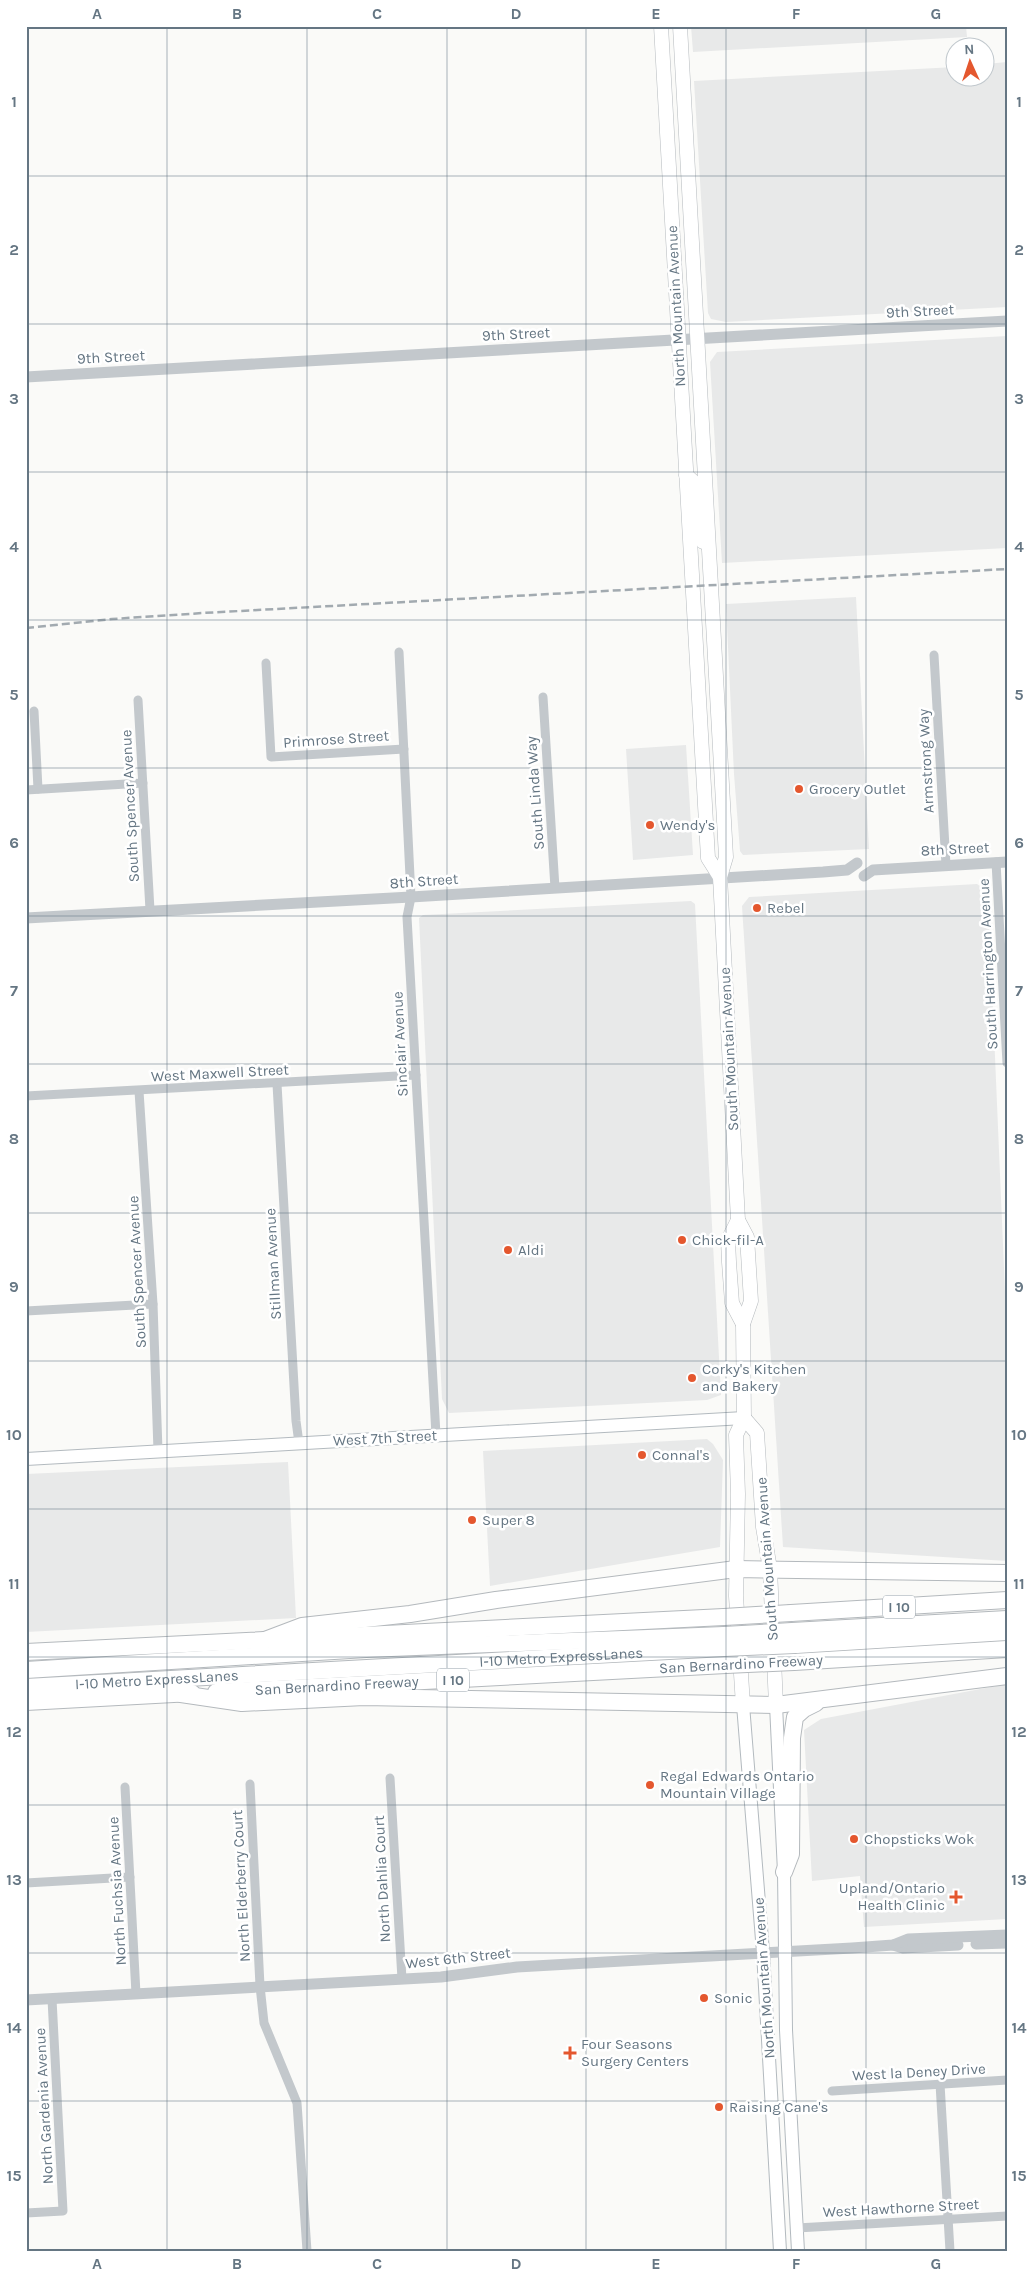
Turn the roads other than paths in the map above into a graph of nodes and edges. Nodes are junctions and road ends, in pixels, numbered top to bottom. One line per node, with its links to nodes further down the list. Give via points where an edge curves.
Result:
1 (661, 26): 5 (main road, North Mountain Avenue)
2 (673, 26): 4 (main road)
3 (680, 26): 4 (main road, North Mountain Avenue)
4 (681, 44): 6 (main road, North Mountain Avenue)
5 (665, 96): 6 (main road, via 674,119 678,180); 7 (main road, North Mountain Avenue)
6 (688, 190): 8 (main road, North Mountain Avenue)
7 (670, 192): 8 (main road, via 681,202 683,238); 11 (main road, North Mountain Avenue)
8 (693, 258): 10 (main road, North Mountain Avenue)
9 (1007, 321): 10 (street, 9th Street)
10 (698, 338): 11 (street, 9th Street); 15 (main road, North Mountain Avenue)
11 (679, 339): 12 (street, 9th Street); 13 (main road, North Mountain Avenue)
12 (26, 377)
13 (682, 411): 14 (main road, North Mountain Avenue); 15 (main road, via 693,445 694,467)
14 (686, 475): 16 (main road, via 696,484 699,531); 18 (main road, North Mountain Avenue)
15 (706, 475): 16 (main road, North Mountain Avenue)
16 (710, 558): 17 (main road, North Mountain Avenue)
17 (711, 585): 26 (main road, South Mountain Avenue)
18 (691, 586): 19 (main road, South Mountain Avenue)
19 (693, 618): 26 (main road, via 703,640 708,728); 27 (main road, South Mountain Avenue)
20 (399, 652): 28 (street, Sinclair Avenue)
21 (934, 655): 34 (street, Armstrong Way)
22 (266, 663): 28 (street, Primrose Street, via 271,758)
23 (543, 697): 38 (street, South Linda Way)
24 (138, 700): 29 (street, South Spencer Avenue)
25 (34, 711): 30 (street)
26 (720, 733): 32 (main road, South Mountain Avenue)
27 (701, 741): 32 (main road, via 710,750 712,768); 37 (main road, South Mountain Avenue, via 708,858)
28 (404, 749): 39 (street, Sinclair Avenue)
29 (143, 783): 30 (street); 40 (street, South Spencer Avenue)
30 (38, 789): 31 (street)
31 (26, 790)
32 (723, 794): 37 (main road, South Mountain Avenue, via 726,857)
33 (1001, 862): 34 (street, 8th Street); 42 (street, South Harrington Avenue)
34 (946, 865): 35 (street, 8th Street)
35 (904, 867): 36 (street, 8th Street, via 895,862 832,864); 36 (street, 8th Street, via 896,874 832,878)
36 (824, 872): 37 (street, 8th Street)
37 (720, 877): 38 (street, 8th Street); 47 (main road, South Mountain Avenue)
38 (555, 888): 39 (street, 8th Street)
39 (411, 897): 40 (street, 8th Street); 43 (street, Sinclair Avenue, via 407,917)
40 (150, 910): 41 (street, 8th Street)
41 (26, 918)
42 (1007, 1063)
43 (416, 1075): 44 (street, West Maxwell Street); 52 (street, Sinclair Avenue)
44 (277, 1084): 45 (street, West Maxwell Street); 53 (street, Stillman Avenue)
45 (139, 1091): 46 (street, West Maxwell Street); 48 (street, South Spencer Avenue)
46 (26, 1096)
47 (738, 1220): 50 (main road, South Mountain Avenue, via 747,1237 751,1301); 50 (main road, South Mountain Avenue, via 728,1240 729,1262 732,1303)
48 (153, 1304): 49 (street); 54 (street, South Spencer Avenue)
49 (26, 1311)
50 (743, 1324): 51 (main road, South Mountain Avenue)
51 (744, 1418): 52 (main road, West 7th Street); 56 (main road, South Mountain Avenue, via 736,1435); 57 (main road, South Mountain Avenue, via 757,1433 763,1527)
52 (436, 1435): 53 (main road, West 7th Street)
53 (299, 1443): 54 (main road, West 7th Street)
54 (158, 1451): 55 (main road, West 7th Street)
55 (26, 1459)
56 (736, 1569): 57 (highway); 64 (highway, via 302,1626); 79 (main road, South Mountain Avenue)
57 (770, 1569): 58 (highway); 80 (main road, South Mountain Avenue)
58 (1007, 1572)
59 (1007, 1600): 61 (highway, I 10, bridge, via 791,1614)
60 (1007, 1619): 63 (highway, I-10 Metro ExpressLanes)
61 (479, 1628): 64 (highway, I 10); 67 (highway)
62 (1007, 1632): 63 (highway, I-10 Metro ExpressLanes)
63 (794, 1638): 65 (highway, I-10 Metro ExpressLanes, bridge)
64 (264, 1640): 69 (highway, I 10)
65 (724, 1641): 67 (highway, I-10 Metro ExpressLanes); 71 (highway, I-10 Metro ExpressLanes)
66 (1007, 1644): 70 (highway)
67 (366, 1649): 72 (highway, I-10 Metro ExpressLanes)
68 (1007, 1649): 70 (highway, San Bernardino Freeway / I 10)
69 (26, 1652)
70 (942, 1652): 74 (highway, San Bernardino Freeway / I 10, bridge)
71 (346, 1668): 74 (highway); 75 (highway, I-10 Metro ExpressLanes)
72 (26, 1670)
73 (1007, 1676): 77 (highway)
74 (434, 1681): 76 (highway, San Bernardino Freeway / I 10)
75 (26, 1687)
76 (181, 1694): 78 (highway, San Bernardino Freeway / I 10); 79 (highway, via 242,1703 364,1697)
77 (822, 1700): 80 (highway); 84 (highway, via 795,1717 791,1854)
78 (26, 1702)
79 (743, 1705): 80 (highway); 91 (main road, North Mountain Avenue)
80 (776, 1705): 84 (main road, North Mountain Avenue)
81 (390, 1778): 92 (street, North Dahlia Court)
82 (250, 1784): 93 (street, North Elderberry Court)
83 (125, 1787): 85 (street, North Fuchsia Avenue)
84 (784, 1872): 90 (main road, North Mountain Avenue)
85 (130, 1877): 86 (street); 94 (street, North Fuchsia Avenue)
86 (26, 1883)
87 (1007, 1935): 89 (street, West 6th Street, via 908,1939)
88 (1007, 1943): 89 (street, West 6th Street, via 903,1948)
89 (893, 1945): 90 (street, West 6th Street)
90 (784, 1950): 91 (street, West 6th Street); 100 (main road, North Mountain Avenue)
91 (763, 1952): 92 (street, West 6th Street, via 517,1967 465,1975); 104 (main road, North Mountain Avenue)
92 (402, 1979): 93 (street, West 6th Street)
93 (260, 1986): 94 (street, West 6th Street); 106 (street, North Elderberry Court, via 264,2023 297,2103)
94 (136, 1994): 95 (street, West 6th Street)
95 (52, 1999): 96 (street, West 6th Street); 101 (street, North Gardenia Avenue, via 63,2211)
96 (26, 2000)
97 (1007, 2080): 98 (street, West la Deney Drive)
98 (940, 2084): 99 (street, West la Deney Drive); 103 (street)
99 (832, 2090)
100 (796, 2204): 104 (main road); 105 (main road, North Mountain Avenue)
101 (26, 2214)
102 (1007, 2216): 103 (street, West Hawthorne Street)
103 (948, 2220): 105 (street, West Hawthorne Street); 108 (street)
104 (778, 2229): 105 (main road); 107 (main road, North Mountain Avenue)
105 (797, 2240)
106 (307, 2251)
107 (780, 2251)
108 (950, 2251)

